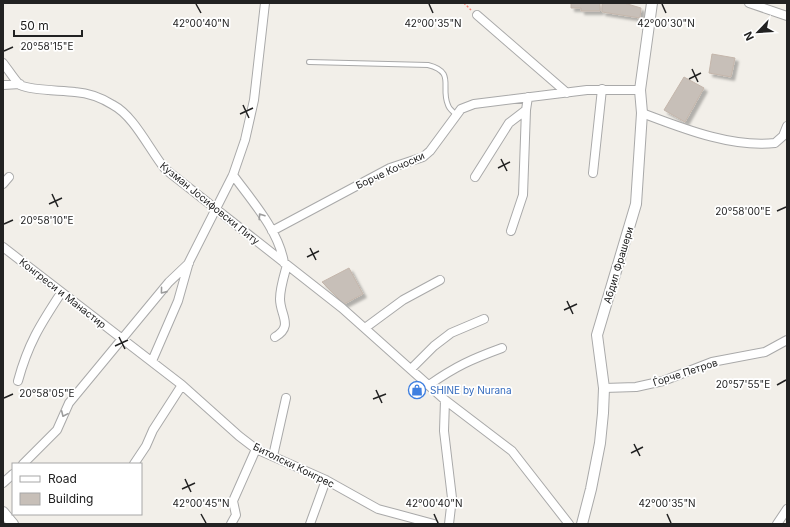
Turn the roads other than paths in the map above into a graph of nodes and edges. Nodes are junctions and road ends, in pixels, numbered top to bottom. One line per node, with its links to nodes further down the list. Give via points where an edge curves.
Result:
1 (266, 3): 19 (street, via 254,100 245,140)
2 (652, 3): 11 (street, Абдил Фрашери)
3 (749, 3): 5 (street)
4 (477, 15): 12 (street)
5 (787, 16)
6 (309, 62): 16 (lane, via 436,67 446,78 448,105)
7 (3, 63): 8 (street)
8 (20, 84): 9 (street, Кузман Јосифовски Питу); 23 (street, Кузман Јосифовски Питу, via 42,90 77,92 113,104 126,113 165,168)
9 (3, 85)
10 (602, 89): 11 (street, Борче Кочоски); 12 (street, Борче Кочоски); 18 (street)
11 (640, 90): 15 (street, Абдил Фрашери)
12 (566, 93): 13 (street, Борче Кочоски)
13 (528, 97): 14 (street); 16 (street, Борче Кочоски, via 474,104 461,109)
14 (526, 110): 21 (street, via 509,123); 25 (street, via 523,195)
15 (642, 113): 17 (street, via 694,132 748,143 775,143 783,136); 42 (street, Абдил Фрашери, via 636,204 597,335)
16 (456, 115): 24 (street, Борче Кочоски, via 423,157 390,168)
17 (787, 126)
18 (593, 173)
19 (233, 175): 23 (street); 24 (street, one-way to 19)
20 (9, 177): 22 (street)
21 (475, 177)
22 (3, 184)
23 (217, 209): 27 (street); 28 (street, Кузман Јосифовски Питу)
24 (272, 231): 28 (street)
25 (511, 231)
26 (3, 247): 30 (street, Конгреси и Манастир)
27 (190, 262): 34 (street, one-way to 34, via 169,282); 37 (street, via 178,301)
28 (285, 264): 32 (street, Кузман Јосифовски Питу); 33 (street, via 280,301 286,318 281,334)
29 (440, 280): 32 (street, via 403,300)
30 (61, 293): 34 (street, Конгреси и Манастир); 39 (street, via 37,329 25,356)
31 (484, 319): 38 (street, via 451,333)
32 (365, 328): 38 (street, Кузман Јосифовски Питу)
33 (275, 337)
34 (123, 340): 37 (street, Конгреси и Манастир); 47 (street, one-way to 47, via 69,403 57,430)
35 (787, 340): 42 (street, Ѓорче Петров, via 765,352 712,362 663,381 636,387)
36 (502, 348): 41 (street, via 452,368)
37 (152, 361): 40 (street, Битолски Конгрес)
38 (411, 369): 41 (street, Кузман Јосифовски Питу)
39 (18, 381)
40 (182, 385): 45 (street, Битолски Конгрес); 48 (street)
41 (429, 385): 44 (street, Кузман Јосифовски Питу)
42 (604, 388): 60 (street, Абдил Фрашери, via 600,443 592,489)
43 (286, 398): 46 (street)
44 (445, 400): 58 (street, via 444,431 452,498); 59 (street, Кузман Јосифовски Питу, via 512,451)
45 (256, 449): 46 (street, Битолски Конгрес); 55 (street, via 233,501 236,516)
46 (273, 456): 50 (street, Битолски Конгрес)
47 (24, 463)
48 (135, 463)
49 (12, 475): 51 (street)
50 (326, 480): 56 (street); 57 (street, Битолски Конгрес, via 378,509)
51 (3, 483)
52 (787, 509): 61 (street)
53 (3, 512): 54 (street)
54 (13, 524)
55 (231, 524)
56 (310, 524)
57 (434, 524)
58 (449, 524)
59 (569, 524)
60 (582, 524)
61 (777, 524)

